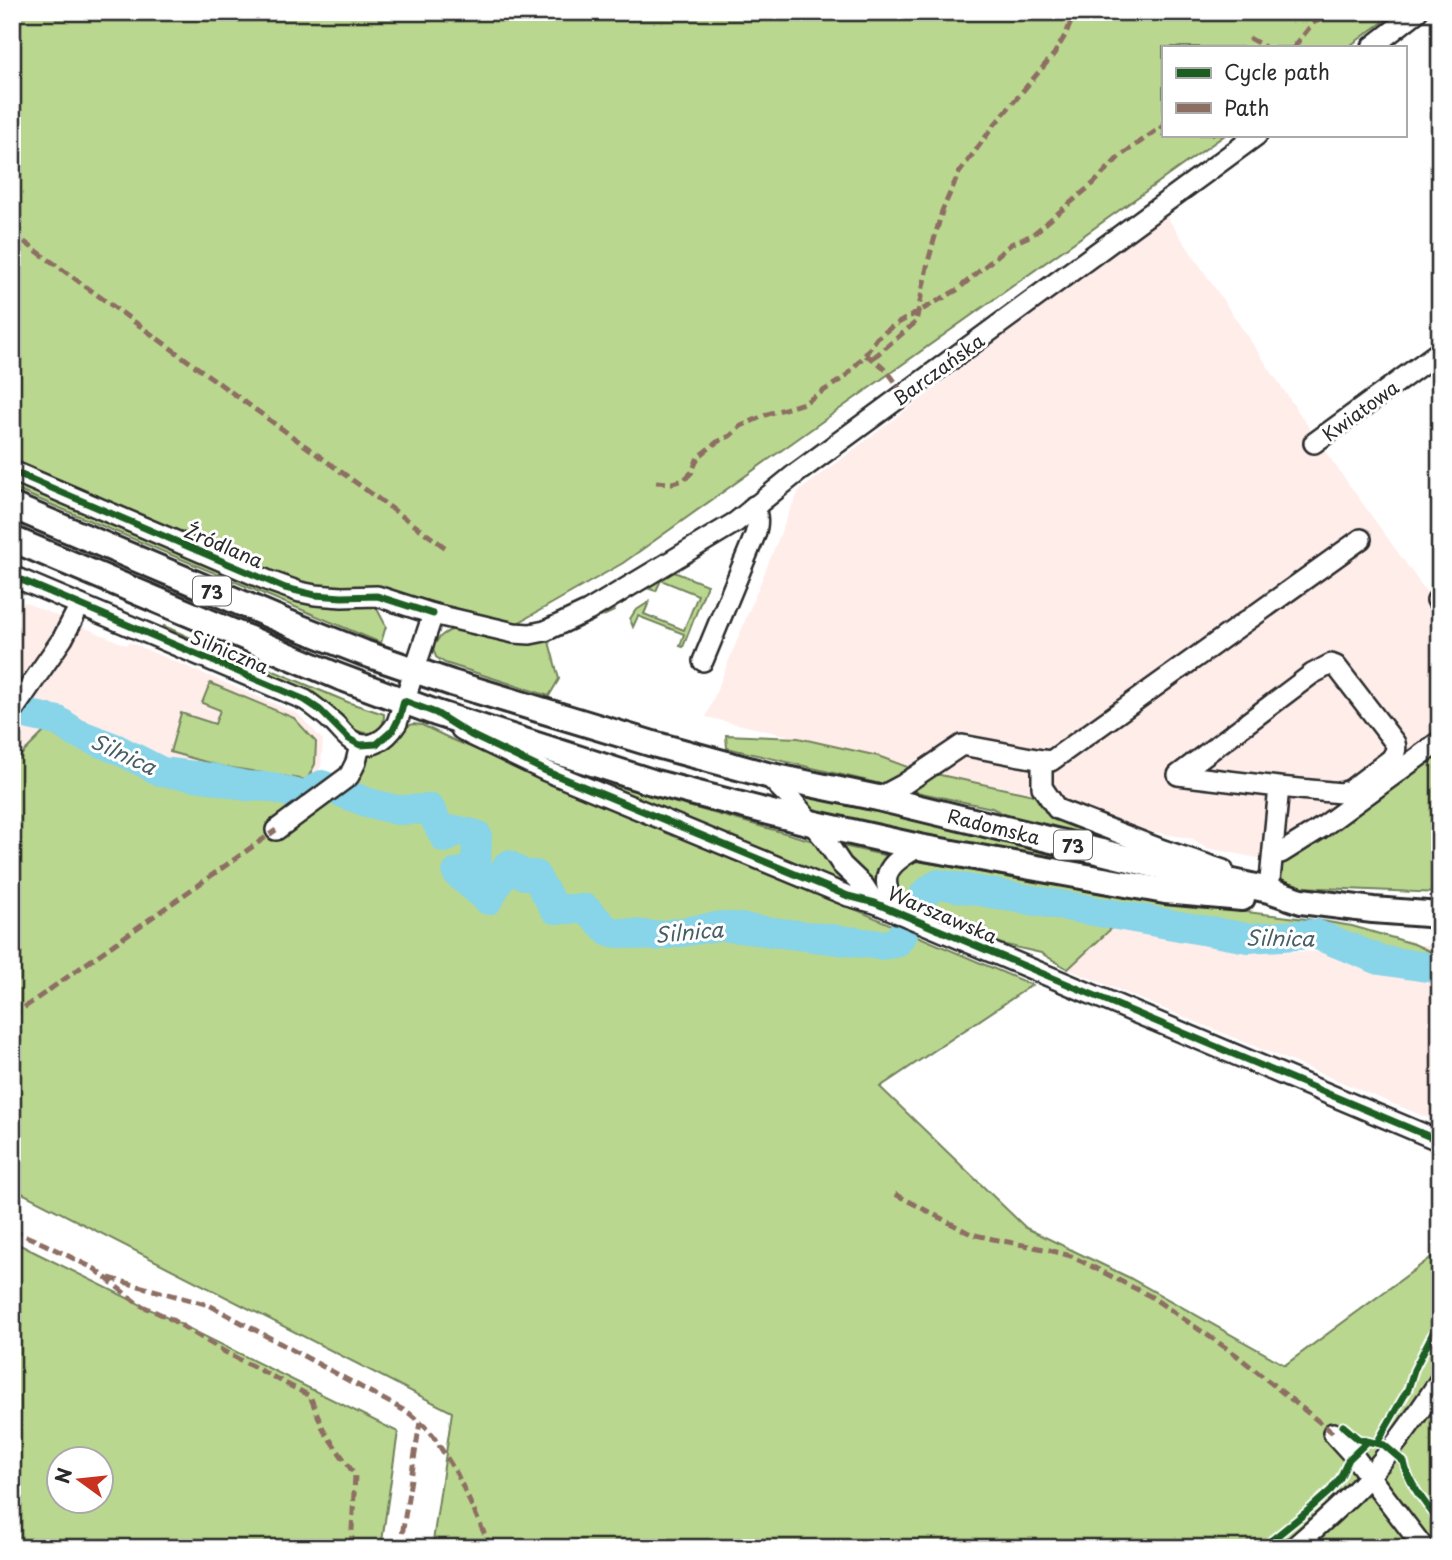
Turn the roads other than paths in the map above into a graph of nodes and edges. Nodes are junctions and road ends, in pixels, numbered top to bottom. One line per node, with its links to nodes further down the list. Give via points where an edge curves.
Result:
1 (1417, 12): 2 (street)
2 (1373, 46)
3 (1256, 136): 8 (street, Barczańska)
4 (1440, 351): 5 (street, Kwiatowa)
5 (1314, 443)
6 (12, 471): 13 (street, Źródlana, via 285,588 315,595 377,596)
7 (12, 506): 16 (main road, 73, via 288,623)
8 (754, 506): 14 (street, Barczańska, via 736,522 588,611 545,631); 15 (street, via 758,514 755,536)
9 (12, 538): 17 (main road, 73)
10 (1360, 539): 22 (street, via 1051,761)
11 (12, 576): 12 (street, Silniczna)
12 (80, 605): 18 (street); 21 (street, Silniczna, via 305,700)
13 (433, 614): 14 (street, Źródlana); 16 (street)
14 (514, 633)
15 (703, 661)
16 (415, 670): 17 (street); 23 (main road, Warszawska / 73)
17 (404, 701): 19 (main road, 73); 21 (street, via 393,730 377,744)
18 (12, 712)
19 (436, 713): 26 (main road, 73, via 652,782); 32 (street, Warszawska, via 546,771 848,896)
20 (1440, 741): 29 (street, via 1321,828 1281,853)
21 (360, 745): 27 (street, via 349,776)
22 (1042, 760): 25 (street, via 962,745); 30 (street, via 1042,786 1057,809)
23 (767, 775): 25 (main road, Radomska / 73); 26 (street, Warszawska)
24 (1279, 787): 24 (street, via 1178,775 1312,674 1336,666 1395,743 1395,753 1341,793); 29 (street)
25 (878, 798): 30 (main road, Radomska / 73)
26 (811, 823): 28 (main road, 73); 32 (street, Warszawska)
27 (276, 830)
28 (919, 847): 31 (main road, Radomska / 73, via 1165,891); 33 (street, Warszawska, via 902,856 887,874 889,898)
29 (1273, 852): 30 (street)
30 (1264, 888): 31 (main road, Radomska / 73)
31 (1301, 901): 34 (main road, Radomska / 73)
32 (876, 903): 33 (street, Warszawska)
33 (898, 913): 35 (street, Warszawska)
34 (1440, 915)
35 (1440, 1141)
36 (1440, 1380): 38 (street)
37 (1334, 1433): 38 (street)
38 (1369, 1477): 39 (street); 40 (street)
39 (1293, 1548)
40 (1424, 1548)

